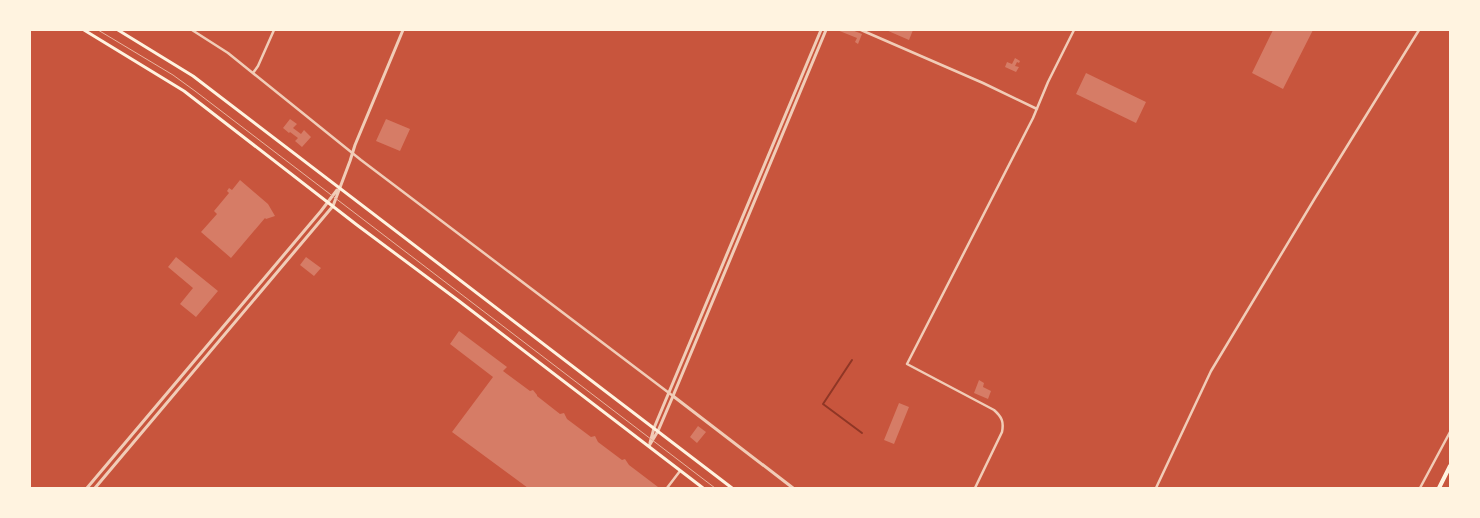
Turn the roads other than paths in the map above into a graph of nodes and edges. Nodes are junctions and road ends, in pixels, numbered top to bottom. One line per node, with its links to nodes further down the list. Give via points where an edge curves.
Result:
1 (84, 30): 15 (main road, via 184,91)
2 (118, 30): 14 (main road, via 193,76)
3 (192, 30): 11 (street)
4 (274, 30): 11 (street)
5 (403, 30): 13 (street)
6 (821, 30): 17 (street)
7 (826, 30): 18 (street)
8 (862, 30): 12 (street)
9 (1074, 30): 12 (street)
10 (1418, 30): 32 (street, via 1211,371)
11 (253, 73): 13 (street)
12 (1036, 109): 31 (street, via 907,364 994,410 1003,419 1002,432)
13 (352, 154): 14 (street); 17 (street)
14 (339, 187): 15 (street); 16 (street); 19 (main road)
15 (328, 202): 16 (main road); 25 (street)
16 (333, 206): 22 (main road); 26 (street)
17 (668, 393): 18 (street); 19 (street)
18 (673, 396): 20 (street); 30 (street)
19 (654, 428): 20 (main road); 22 (street)
20 (658, 431): 22 (street); 29 (main road)
21 (1450, 432): 33 (street)
22 (649, 446): 24 (main road)
23 (1450, 466): 34 (main road)
24 (680, 470): 27 (street); 28 (main road)
25 (88, 488)
26 (95, 488)
27 (667, 488)
28 (703, 488)
29 (732, 488)
30 (793, 488)
31 (975, 488)
32 (1156, 488)
33 (1420, 488)
34 (1439, 488)

